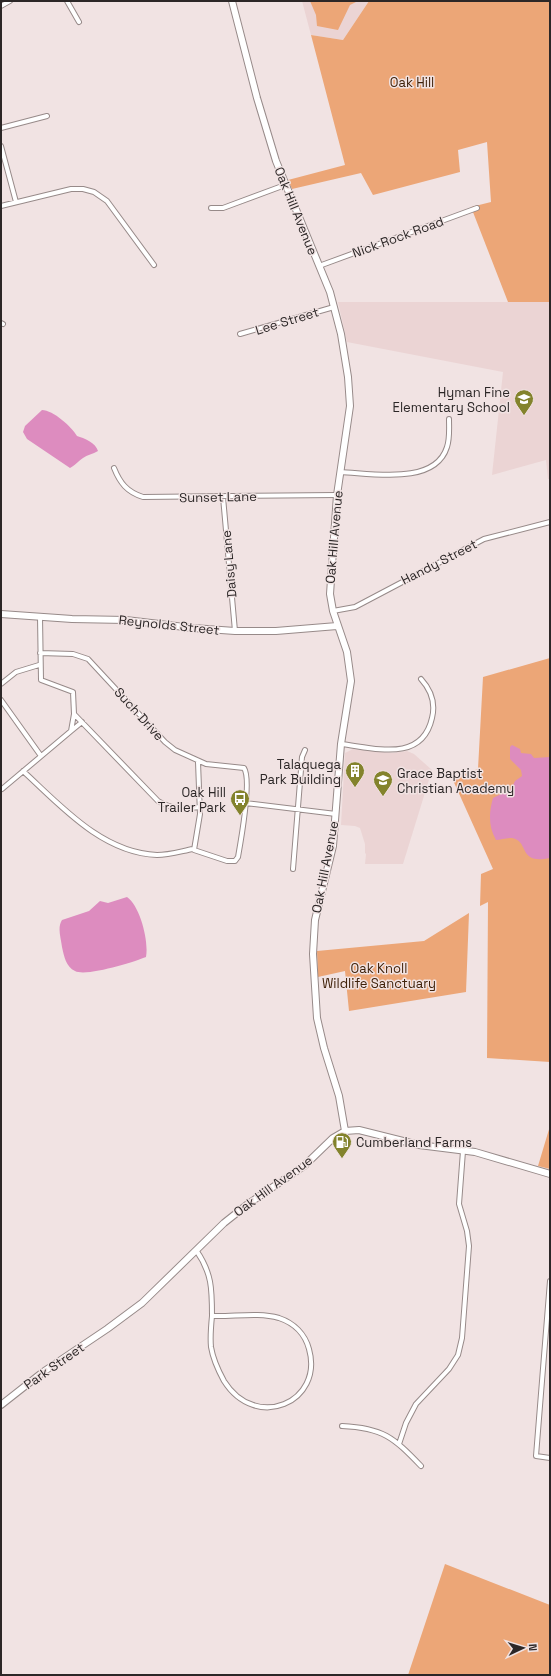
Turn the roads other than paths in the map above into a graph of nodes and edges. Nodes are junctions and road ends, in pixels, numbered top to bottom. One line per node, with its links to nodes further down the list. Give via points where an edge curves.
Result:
1 (10, 1): 4 (street)
2 (67, 1): 5 (street)
3 (232, 1): 9 (main road, Oak Hill Avenue, via 264,123)
4 (1, 6)
5 (79, 22)
6 (47, 116): 7 (street)
7 (1, 128)
8 (1, 146): 10 (street)
9 (285, 185): 12 (street, via 223,208); 15 (main road, Oak Hill Avenue)
10 (16, 202): 11 (street); 14 (street, via 71,189 96,192 107,201)
11 (1, 206)
12 (211, 208)
13 (478, 208): 15 (street, Nick Rock Road)
14 (154, 265)
15 (319, 266): 16 (main road, Oak Hill Avenue)
16 (334, 307): 17 (street, Lee Street); 20 (main road, Oak Hill Avenue, via 341,334 350,406)
17 (240, 334)
18 (449, 419): 20 (street, via 447,447 437,463 425,471 413,474)
19 (114, 468): 22 (street, Sunset Lane, via 123,486 143,497)
20 (340, 472): 21 (main road, Oak Hill Avenue)
21 (338, 495): 22 (street, Sunset Lane); 24 (main road, Oak Hill Avenue, via 330,581)
22 (223, 497): 28 (street, Daisy Lane)
23 (550, 522): 24 (street, Handy Street, via 484,539 355,607)
24 (333, 611): 27 (main road, Oak Hill Avenue)
25 (1, 614): 26 (main road, Reynolds Street)
26 (40, 618): 28 (main road, Reynolds Street, via 126,620); 29 (street)
27 (337, 626): 28 (main road, Reynolds Street, via 276,631); 37 (main road, Oak Hill Avenue, via 347,652 351,681)
28 (235, 631)
29 (40, 653): 30 (street); 40 (street, Such Drive, via 73,654 88,659 165,742)
30 (40, 665): 32 (street, via 16,672); 34 (street, via 41,680 73,692)
31 (421, 679): 37 (street, via 429,688 434,710 429,728 416,744 395,749)
32 (1, 684)
33 (1, 700): 39 (street)
34 (74, 714): 35 (street); 36 (street)
35 (82, 722): 36 (street); 44 (street, via 158,801 168,808)
36 (71, 731): 39 (street)
37 (341, 744): 46 (main road, Oak Hill Avenue)
38 (305, 750): 45 (street, via 302,757)
39 (41, 756): 41 (street)
40 (198, 762): 43 (street, Such Drive, via 244,768 247,778); 44 (street)
41 (23, 771): 42 (street); 47 (street, via 70,815 95,833 123,847 161,854)
42 (2, 789)
43 (245, 803): 45 (street); 47 (street, via 238,857 235,861 197,853)
44 (200, 807): 47 (street)
45 (298, 809): 46 (street); 48 (street)
46 (336, 814): 49 (main road, Oak Hill Avenue, via 332,846 315,920 313,966 320,1033 339,1096)
47 (193, 849)
48 (293, 869)
49 (345, 1131): 50 (main road, via 360,1130 419,1145); 52 (main road, Oak Hill Avenue, via 333,1138 304,1166 238,1210)
50 (463, 1151): 51 (main road, via 490,1155); 59 (street, via 459,1204 469,1246 460,1347 449,1369 410,1413)
51 (550, 1174)
52 (196, 1250): 54 (street, via 204,1261 211,1282); 56 (main road, Oak Hill Avenue, via 156,1291)
53 (550, 1281): 55 (street)
54 (212, 1316): 54 (street, via 277,1318 290,1323 300,1331 308,1343 312,1358 311,1373 298,1395 288,1402 267,1408 247,1404 236,1396 214,1360 211,1347)
55 (548, 1318): 60 (street, via 536,1456)
56 (107, 1329): 57 (main road, Park Street)
57 (1, 1405)
58 (342, 1426): 59 (street, via 372,1429)
59 (399, 1444): 61 (street)
60 (550, 1458)
61 (421, 1466)

